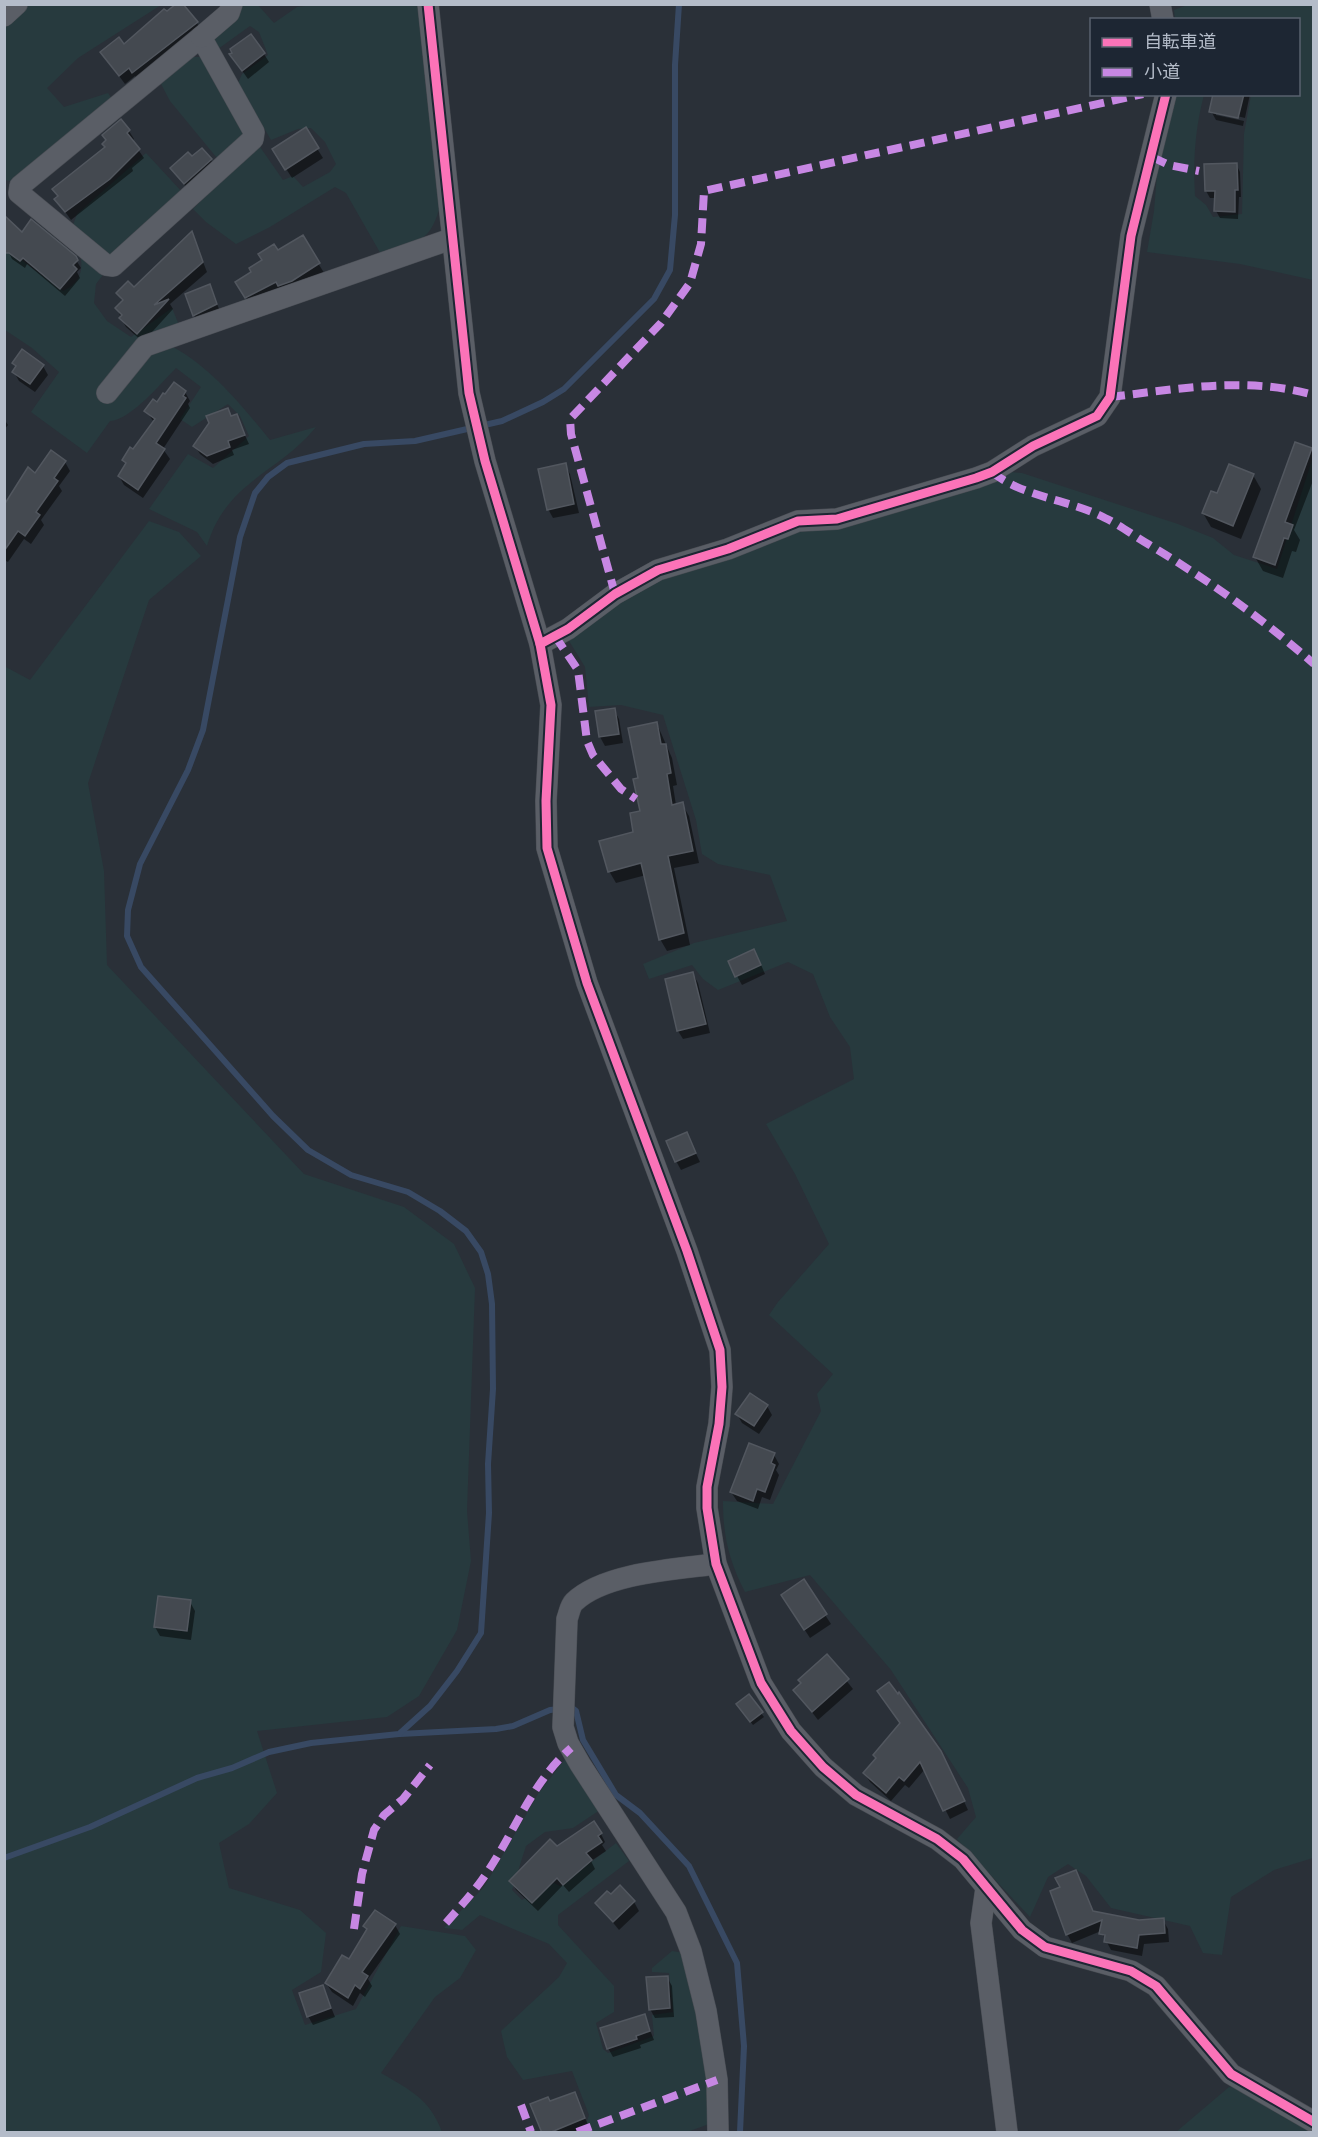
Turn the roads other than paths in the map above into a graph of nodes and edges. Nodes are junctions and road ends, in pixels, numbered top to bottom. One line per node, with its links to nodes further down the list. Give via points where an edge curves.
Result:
1 (17, 4): 4 (street)
2 (232, 4): 5 (street, via 229,13)
3 (428, 4): 7 (street)
4 (4, 16)
5 (201, 37): 5 (street, via 20,186 20,193 106,265 113,266 254,139 254,132)
6 (1166, 96): 9 (street, via 1131,236 1110,397 1097,416 976,478 837,519 798,521 728,549 658,570)
7 (451, 240): 8 (street, via 146,346); 9 (street, via 472,404)
8 (107, 393)
9 (540, 644): 10 (street, via 551,705 547,848 587,983 720,1350 719,1424 707,1487)
10 (716, 1564): 11 (street, via 761,1683 792,1731 823,1767 856,1795 937,1839 963,1859); 13 (street, via 645,1572 591,1590 572,1603 567,1619 564,1727 580,1764 650,1868 691,1951 717,2080)
11 (986, 1888): 12 (street, via 1022,1930 1045,1947 1131,1971 1156,1986 1231,2074); 14 (street, via 981,1923)
12 (1314, 2122)
13 (718, 2133)
14 (1008, 2133)

